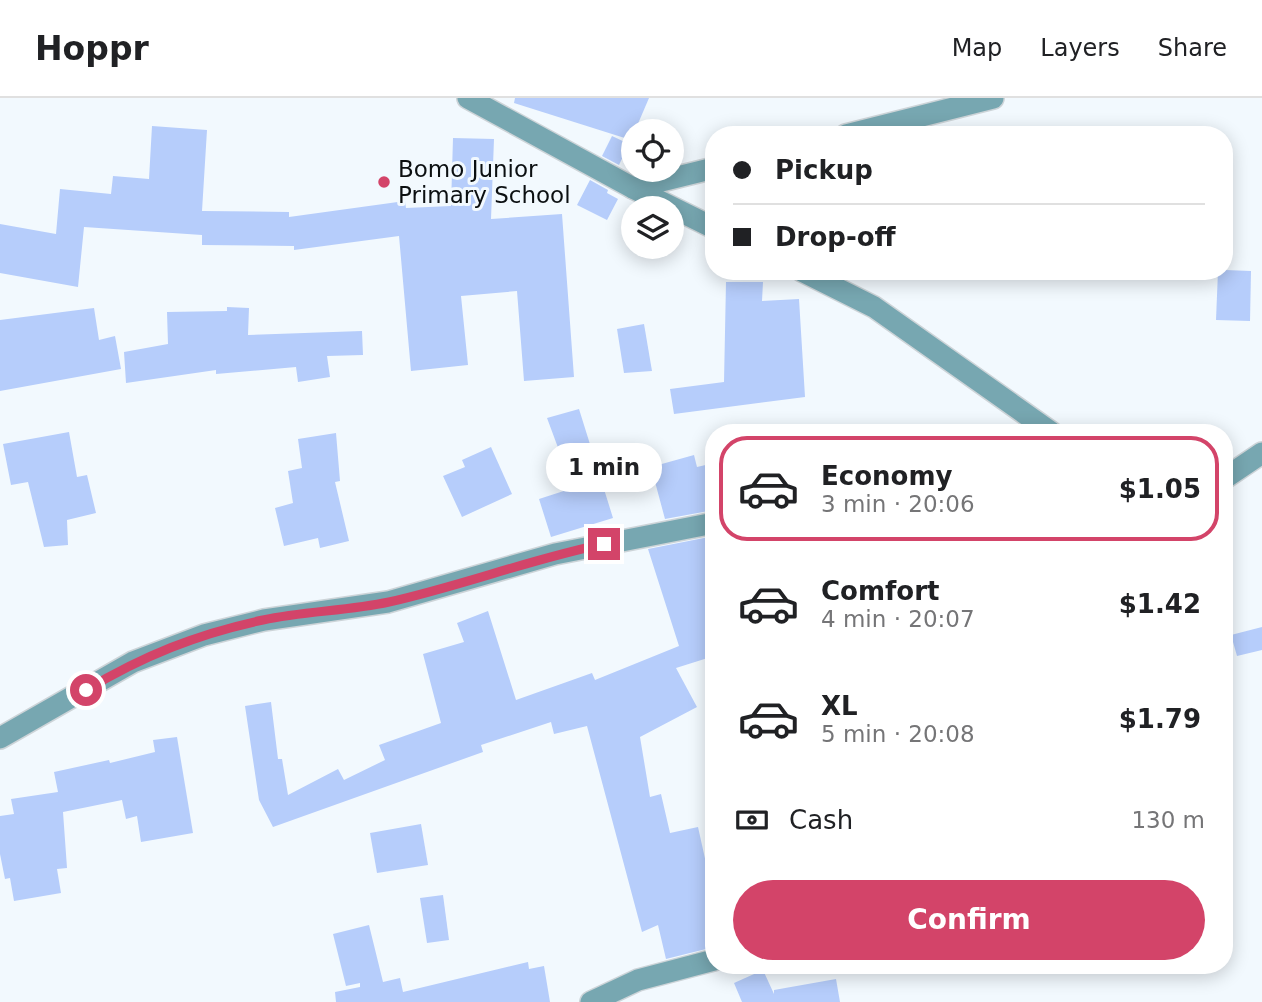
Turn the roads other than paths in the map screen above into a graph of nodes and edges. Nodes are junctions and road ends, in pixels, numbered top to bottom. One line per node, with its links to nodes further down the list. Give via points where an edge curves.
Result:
1 (468, 98): 5 (street)
2 (993, 98): 3 (street)
3 (882, 126)
4 (705, 170): 5 (street)
5 (633, 188): 6 (street)
6 (705, 224)
7 (820, 280): 8 (street, via 874,307)
8 (1040, 424)
9 (1262, 453): 10 (street)
10 (1233, 473)
11 (705, 525): 12 (street, via 555,554 388,602 264,620 204,635 133,662)
12 (0, 737)
13 (705, 962): 14 (street, via 638,980)
14 (591, 1002)

